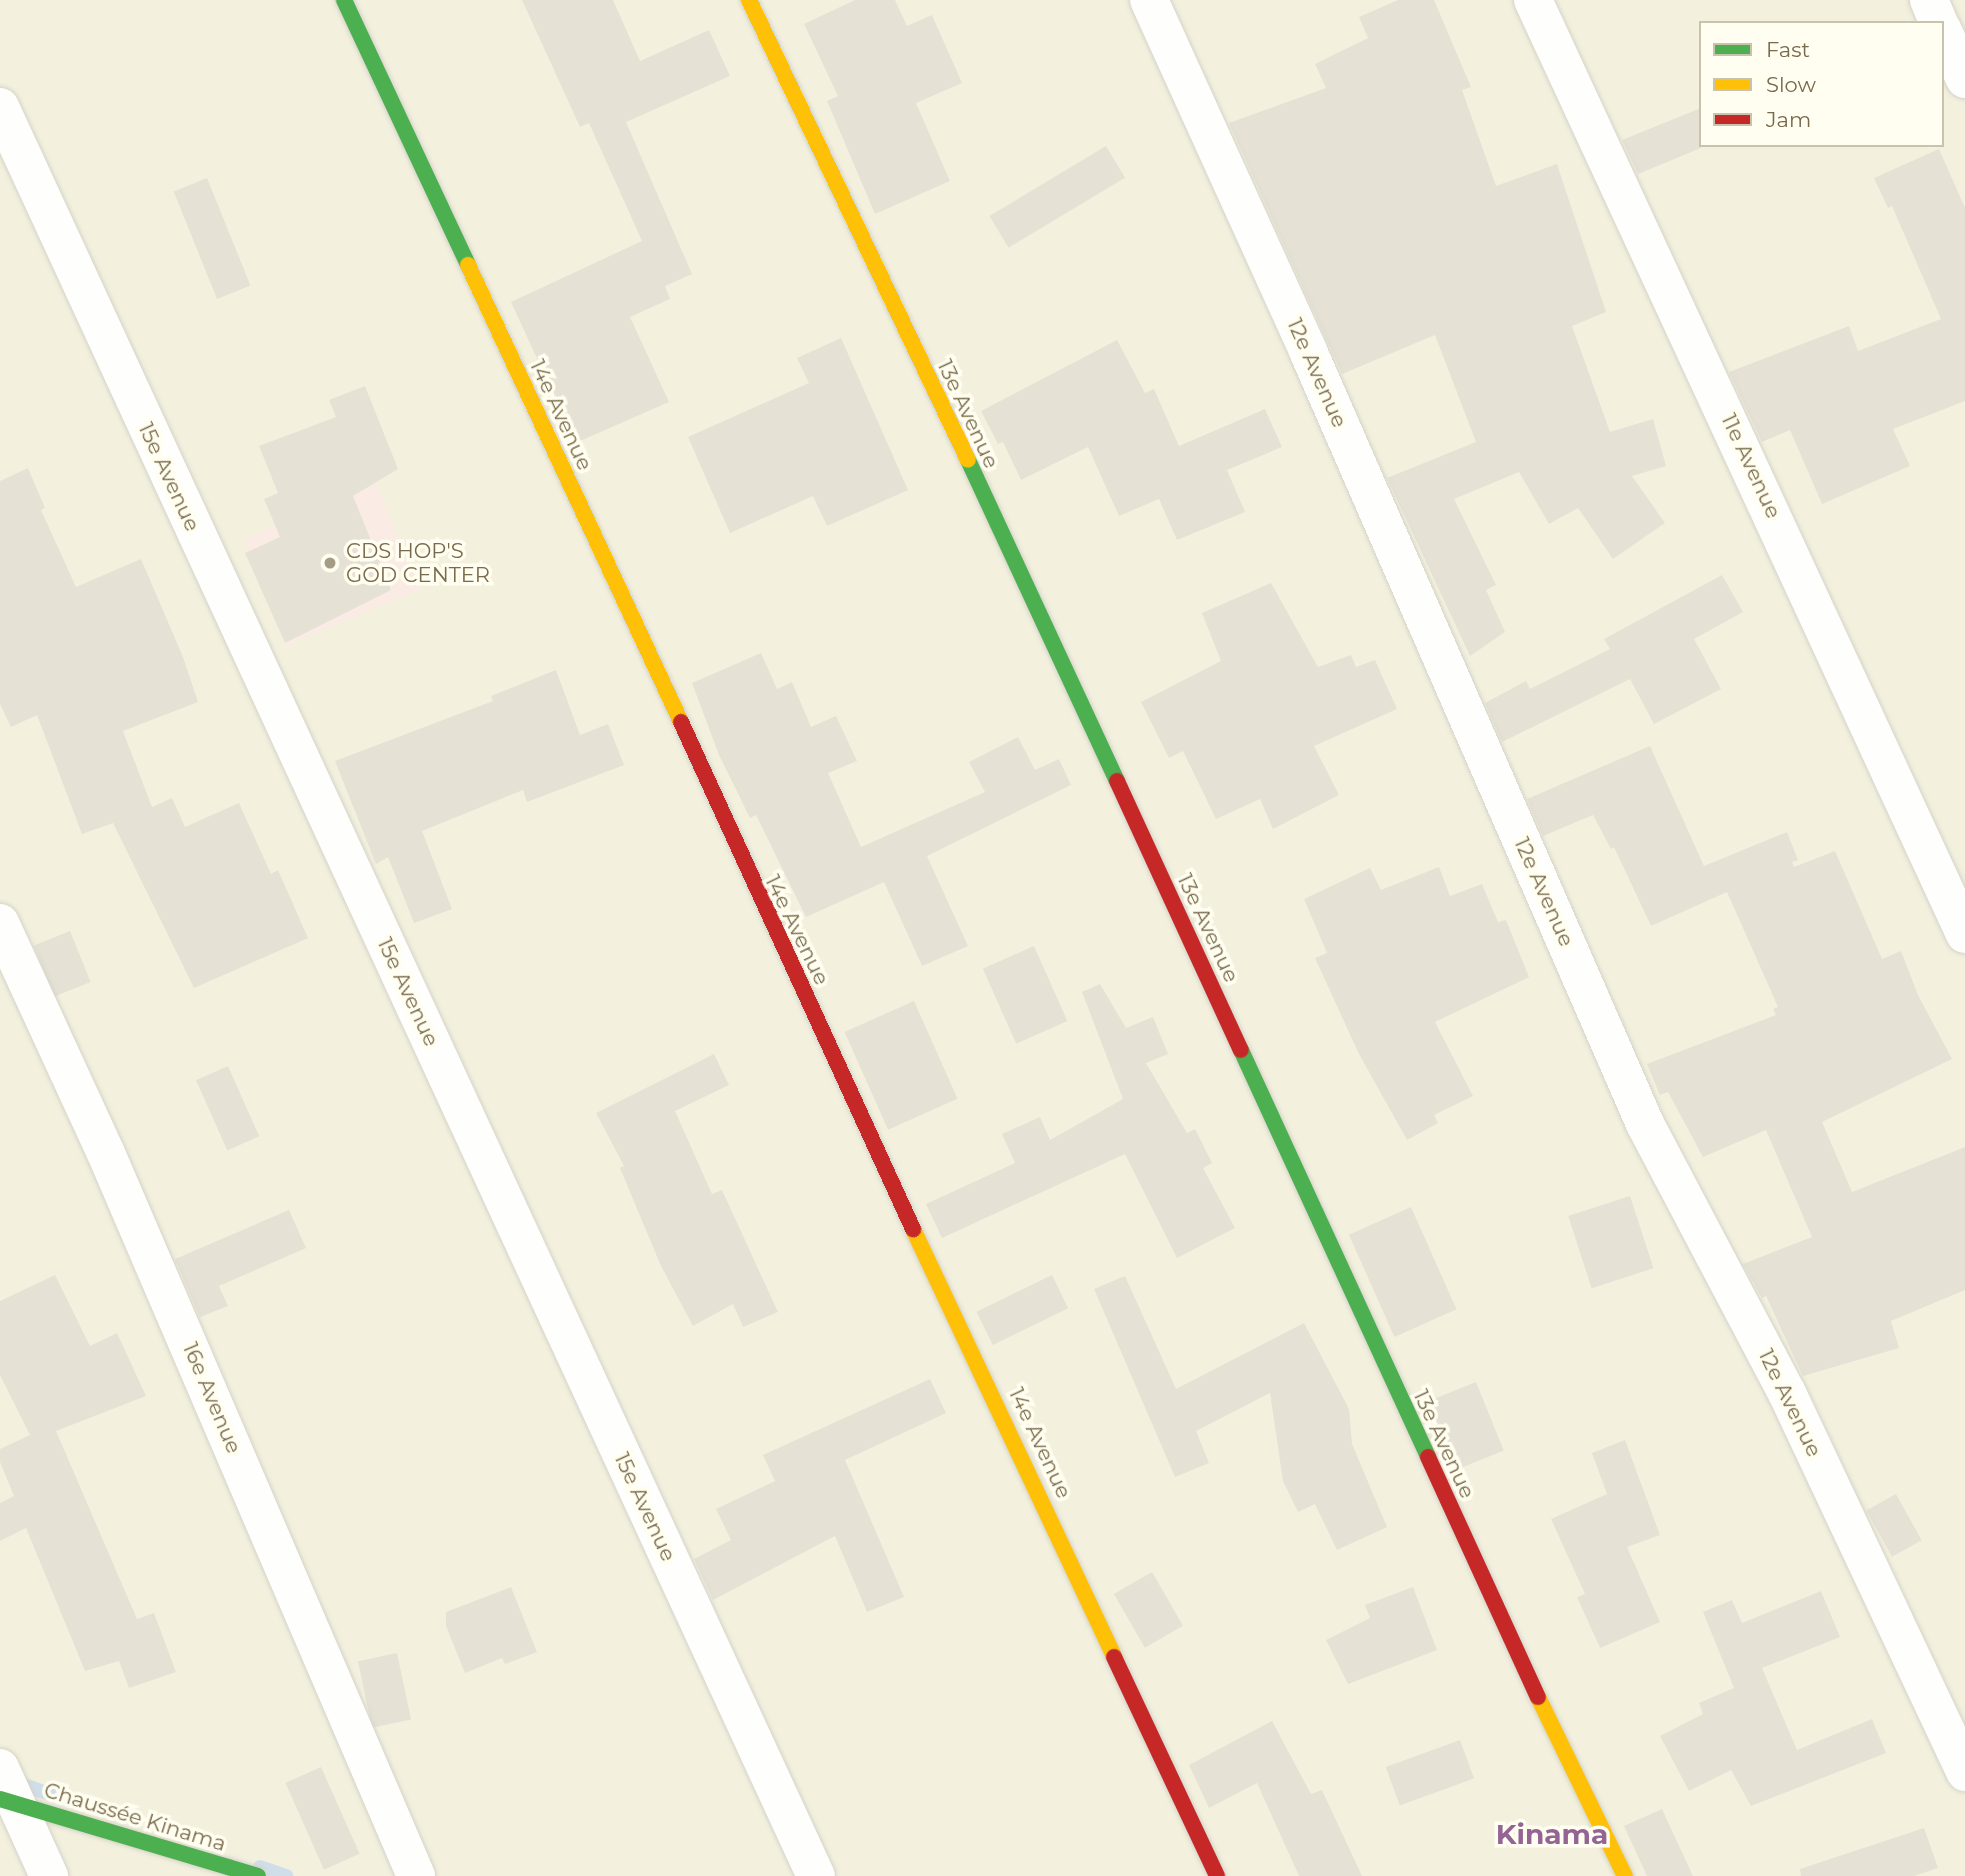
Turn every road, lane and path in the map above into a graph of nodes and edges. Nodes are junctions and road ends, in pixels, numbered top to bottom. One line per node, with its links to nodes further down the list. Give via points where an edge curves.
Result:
1 (344, 0): 19 (street, 14e Avenue, via 653,659 749,879)
2 (749, 0): 20 (street, 13e Avenue, via 1037,608 1562,1750)
3 (1149, 0): 13 (street, 12e Avenue, via 1308,351 1645,1124 1787,1393)
4 (1533, 0): 11 (street, 11e Avenue)
5 (1929, 0): 6 (street)
6 (1938, 21)
7 (1944, 33): 8 (street)
8 (1965, 79)
9 (0, 107): 18 (street, 15e Avenue)
10 (0, 923): 17 (street, 16e Avenue, via 111,1164)
11 (1965, 934)
12 (0, 1768): 14 (street)
13 (1965, 1772)
14 (8, 1802): 15 (street); 16 (street, Chaussée Kinama)
15 (49, 1876)
16 (258, 1876)
17 (416, 1876)
18 (816, 1876)
19 (1217, 1876)
20 (1625, 1876)

